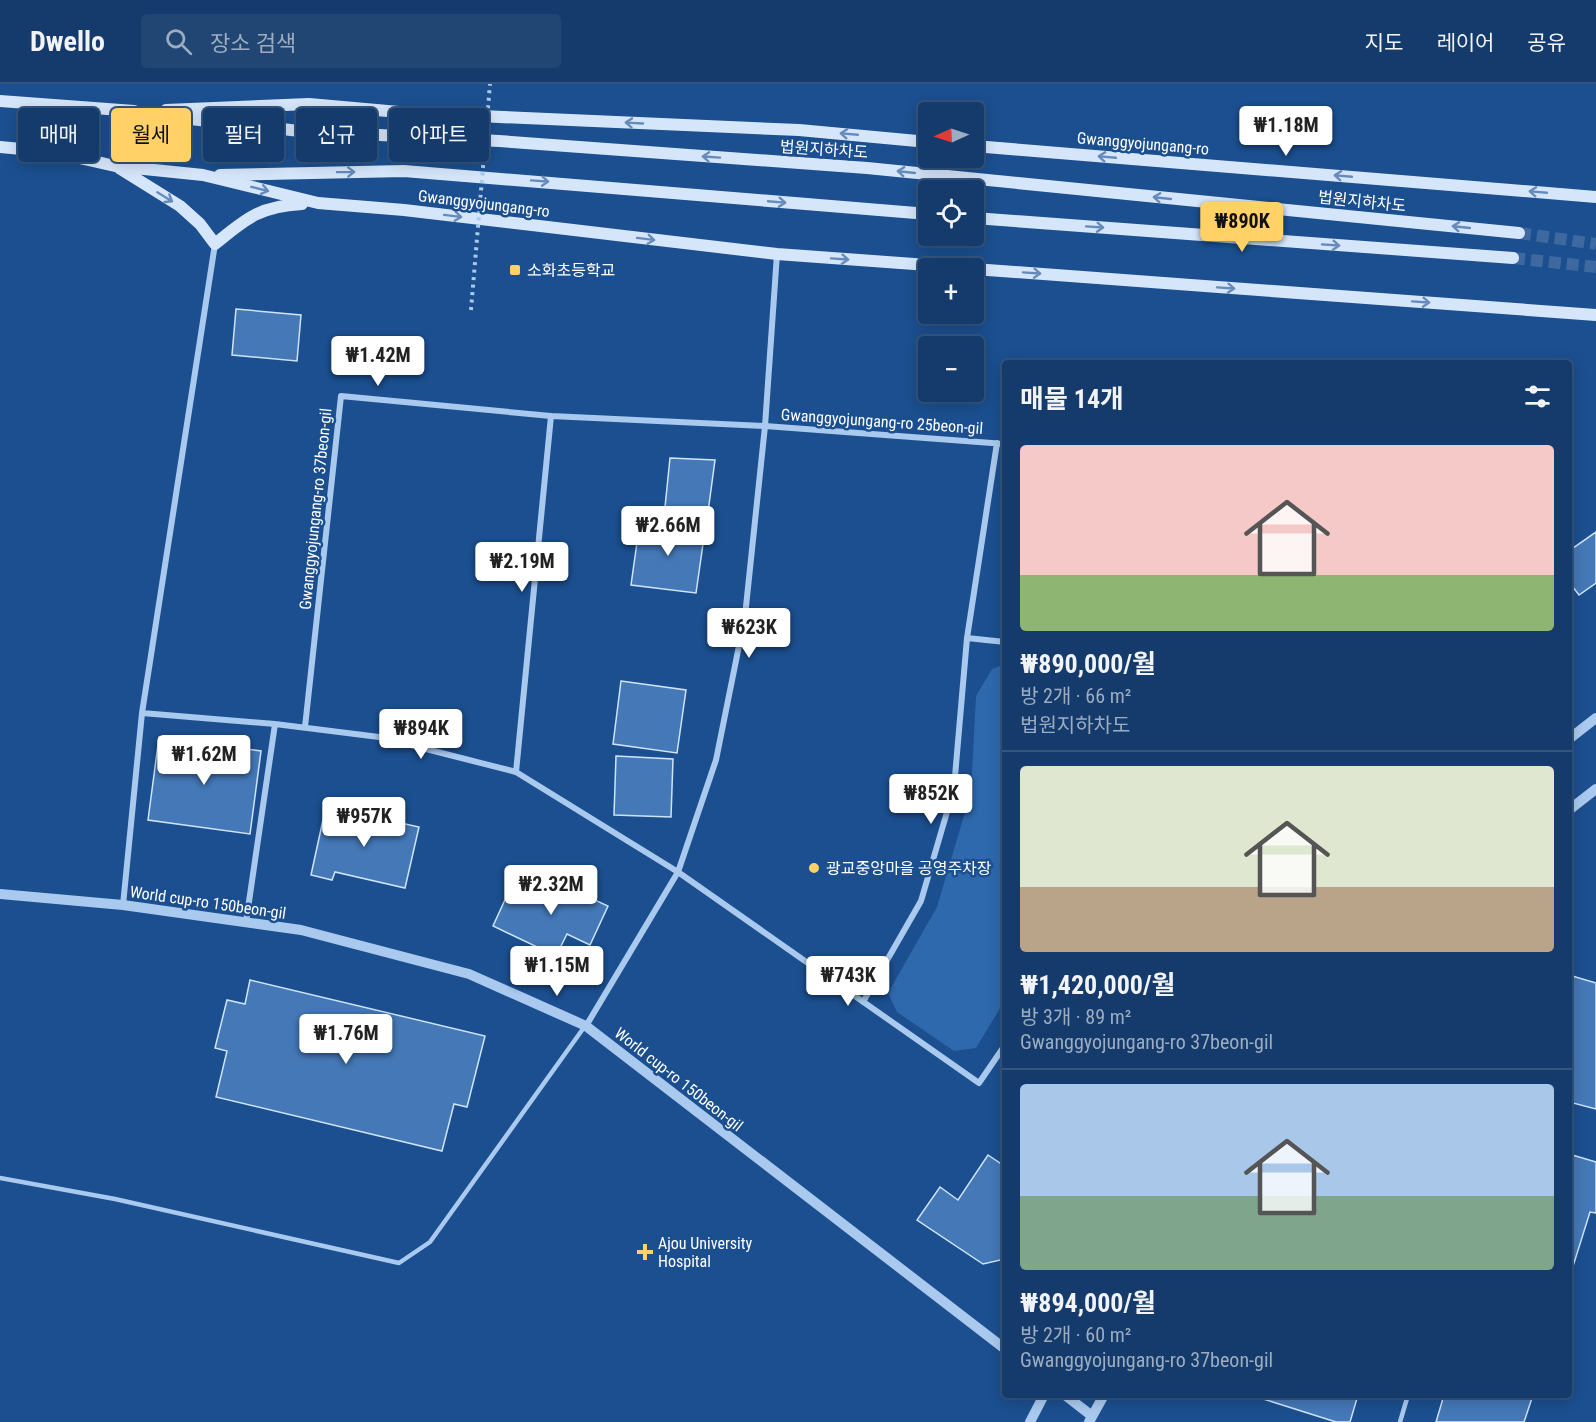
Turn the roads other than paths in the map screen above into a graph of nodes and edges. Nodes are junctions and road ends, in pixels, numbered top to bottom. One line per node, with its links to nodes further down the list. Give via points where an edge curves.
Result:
1 (0, 101): 3 (main road)
2 (191, 109): 5 (main road, one-way to 2, via 799,130 410,113 309,104)
3 (111, 111)
4 (191, 119): 14 (main road, 법원지하차도, one-way to 4, via 867,168 300,131)
5 (918, 141)
6 (0, 147): 8 (main road, Gwanggyojungang-ro, via 53,152)
7 (984, 147): 10 (main road, Gwanggyojungang-ro, one-way to 7)
8 (116, 166): 9 (main road, Gwanggyojungang-ro); 15 (main road, one-way to 15, via 180,206)
9 (203, 175): 11 (main road, Gwanggyojungang-ro, one-way to 11); 12 (main road, one-way to 12, via 404,171)
10 (1596, 197)
11 (318, 203): 15 (main road, via 278,205 237,226); 16 (main road, Gwanggyojungang-ro, one-way to 16)
12 (918, 213)
13 (984, 219): 17 (main road, one-way to 17)
14 (1519, 233)
15 (215, 244): 26 (street)
16 (777, 254): 18 (main road, Gwanggyojungang-ro, one-way to 18); 22 (street, Gwanggyojungang-ro 25beon-gil)
17 (1513, 258)
18 (918, 264)
19 (984, 270): 20 (main road, one-way to 20)
20 (1596, 315)
21 (551, 416): 22 (street, Gwanggyojungang-ro 37beon-gil); 29 (street, Gwanggyojungang-ro 37beon-gil, via 341,396); 31 (street)
22 (765, 426): 23 (street, Gwanggyojungang-ro 25beon-gil); 34 (street, Gwanggyojungang-ro 25beon-gil, via 745,616 716,760)
23 (1001, 444): 24 (street, Gwanggyojungang-ro 25beon-gil)
24 (967, 638): 25 (street); 38 (street, Gwanggyojungang-ro 25beon-gil, via 954,788 921,901)
25 (1002, 642)
26 (142, 713): 28 (street); 36 (street)
27 (1596, 718): 30 (street)
28 (275, 724): 29 (street); 37 (street)
29 (305, 727): 31 (street, via 379,736)
30 (1572, 737)
31 (516, 772): 34 (street)
32 (1596, 789): 33 (street)
33 (1572, 808)
34 (678, 872): 38 (street); 39 (street, Gwanggyojungang-ro 25beon-gil)
35 (0, 894): 36 (street, World cup-ro 150beon-gil)
36 (123, 905): 37 (street, World cup-ro 150beon-gil)
37 (246, 922): 39 (street, World cup-ro 150beon-gil, via 301,930 469,975)
38 (862, 1002): 40 (street, via 979,1083)
39 (586, 1026): 41 (lane, via 430,1242 399,1263 115,1199); 42 (street, World cup-ro 150beon-gil)
40 (1002, 1049)
41 (0, 1178)
42 (1002, 1347)
43 (1042, 1398): 48 (street)
44 (1068, 1398): 47 (street)
45 (1103, 1398): 47 (street)
46 (1407, 1398): 49 (lane)
47 (1094, 1420)
48 (1030, 1422)
49 (1400, 1422)

